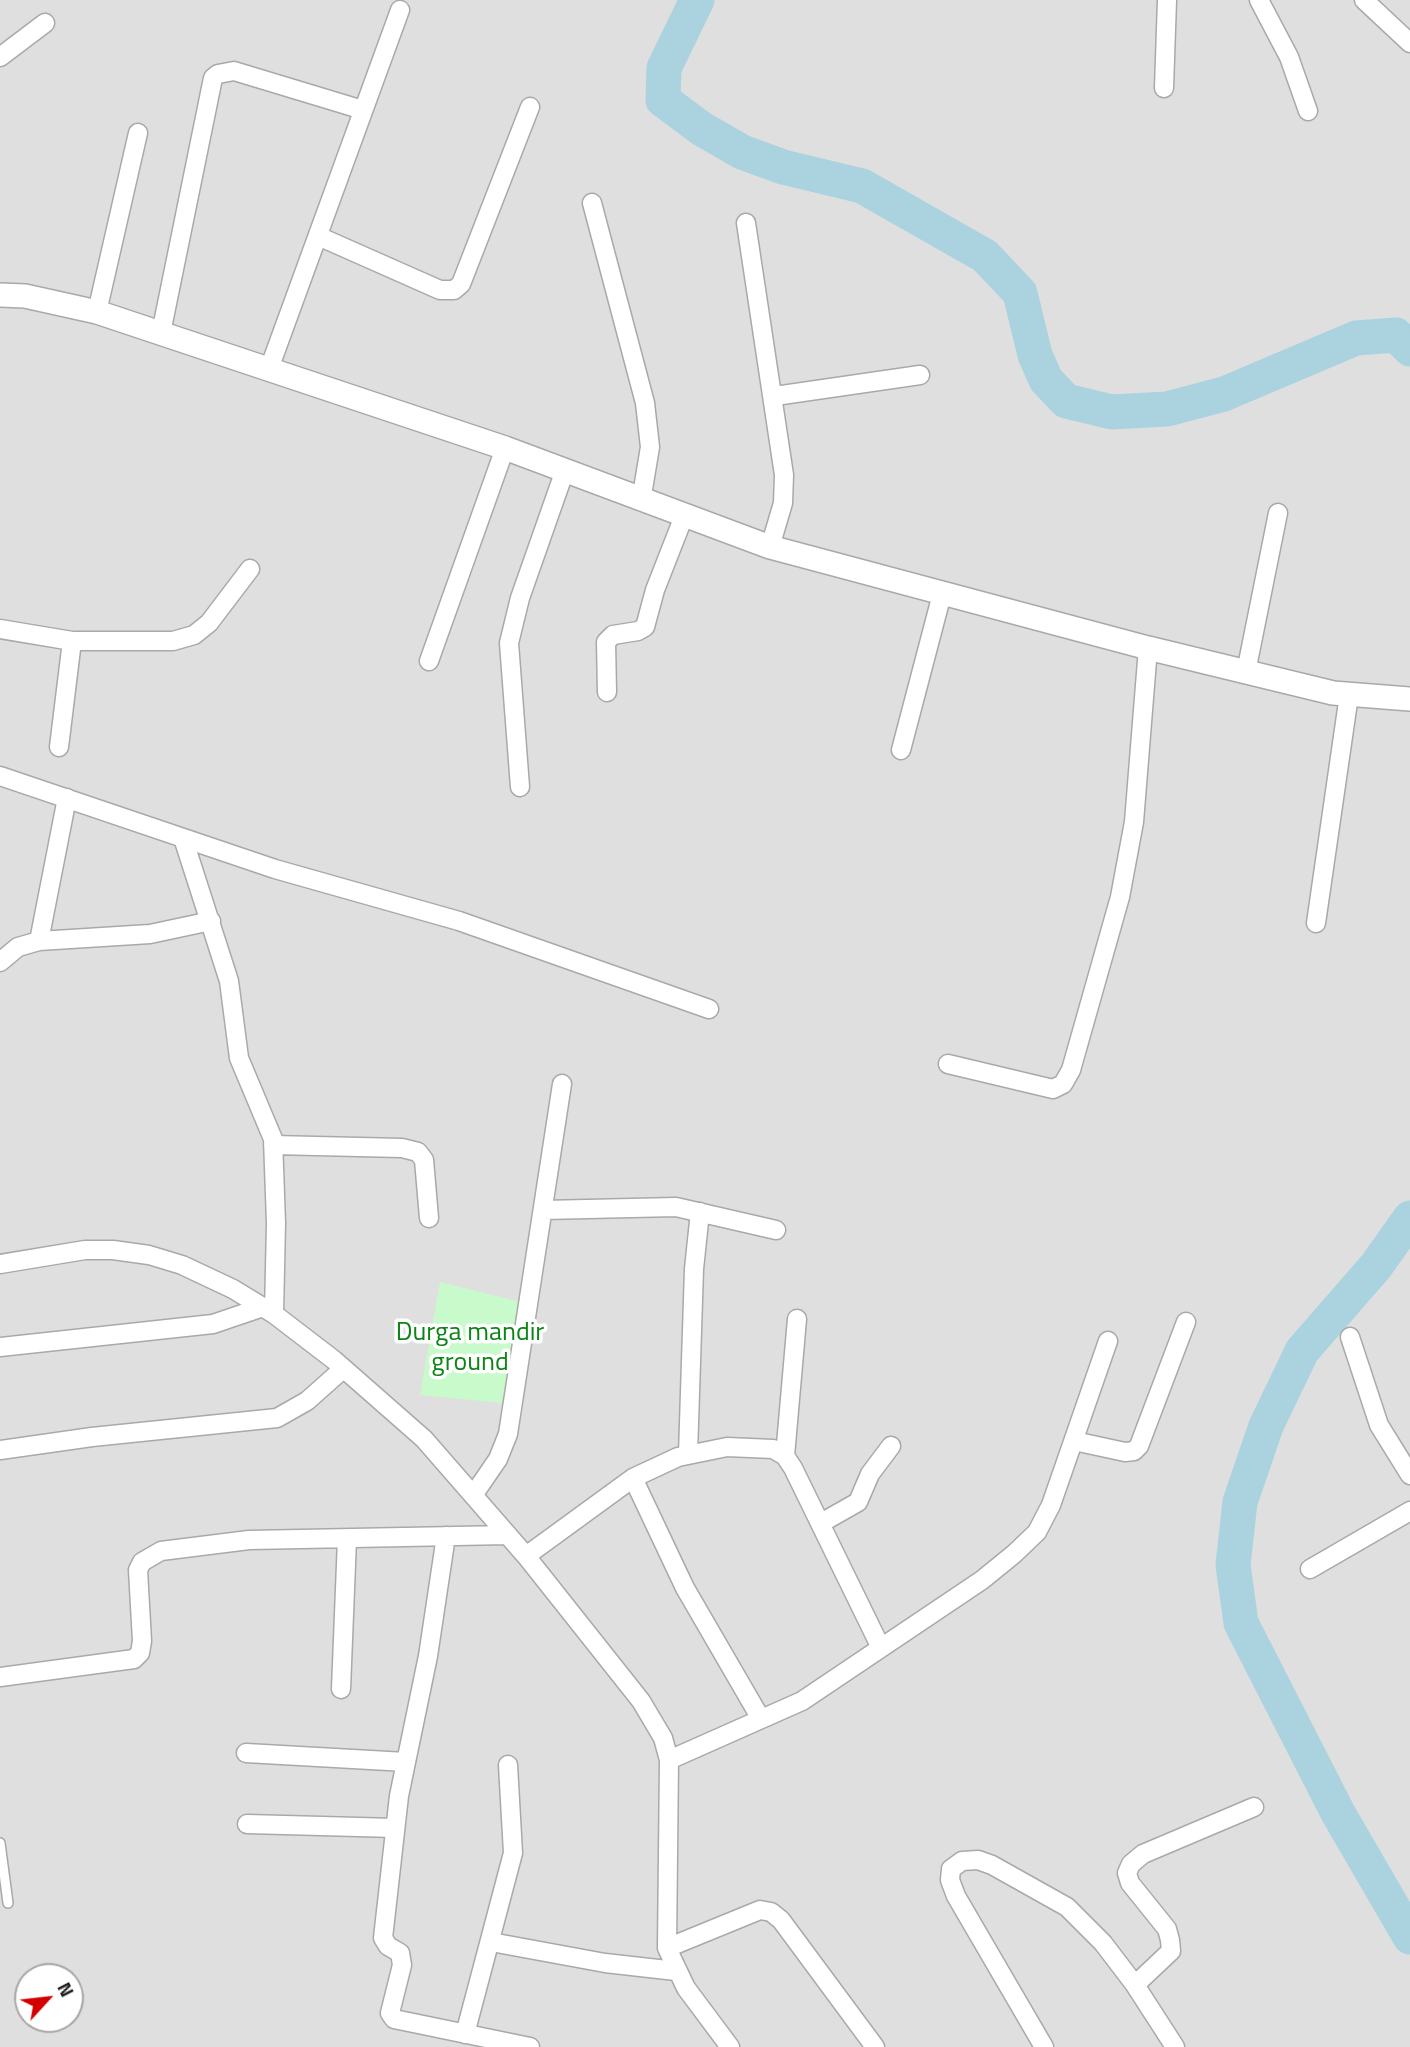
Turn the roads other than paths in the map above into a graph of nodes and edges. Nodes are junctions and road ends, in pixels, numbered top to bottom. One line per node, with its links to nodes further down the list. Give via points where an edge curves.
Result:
1 (1167, 0): 8 (street)
2 (1259, 0): 11 (street, via 1289,57)
3 (1364, 0): 6 (street)
4 (400, 10): 10 (street)
5 (45, 23): 7 (street)
6 (1410, 43)
7 (0, 57)
8 (1164, 88)
9 (530, 107): 15 (street, via 461,284 454,290 440,290)
10 (363, 110): 15 (street); 18 (street, via 234,71 213,78)
11 (1308, 111)
12 (138, 133): 17 (street)
13 (592, 203): 24 (street, via 645,403 650,447)
14 (746, 223): 21 (street)
15 (318, 236): 19 (street)
16 (0, 295): 17 (street)
17 (97, 312): 18 (street)
18 (161, 333): 19 (street)
19 (269, 369): 22 (street)
20 (920, 376): 21 (street)
21 (775, 396): 27 (street, via 784,488)
22 (505, 449): 23 (street); 33 (street)
23 (565, 470): 24 (street); 41 (street, via 509,643)
24 (641, 501): 26 (street)
25 (1278, 513): 34 (street)
26 (684, 516): 27 (street); 35 (street, via 645,626 613,635 606,642)
27 (770, 547): 29 (street)
28 (250, 569): 31 (street, via 209,623 194,635 173,641)
29 (942, 594): 32 (street); 39 (street)
30 (0, 629): 31 (street)
31 (72, 641): 38 (street)
32 (1148, 648): 34 (street); 49 (street, via 1134,822 1120,897 1071,1070 1063,1084 1053,1089)
33 (429, 662)
34 (1246, 672): 36 (street)
35 (607, 692)
36 (1349, 695): 37 (street); 45 (street)
37 (1410, 699)
38 (59, 747)
39 (901, 750)
40 (0, 776): 42 (street)
41 (520, 787)
42 (67, 798): 43 (street); 46 (street)
43 (183, 838): 44 (street); 48 (street, via 459,921)
44 (211, 921): 46 (street, via 150,934); 51 (street, via 229,981 239,1058 269,1124)
45 (1316, 923)
46 (39, 941): 47 (street, via 18,947)
47 (0, 962)
48 (709, 1009)
49 (948, 1065)
50 (562, 1084): 52 (street)
51 (273, 1145): 54 (street, via 418,1152 424,1160); 57 (street, via 276,1223)
52 (543, 1210): 53 (street, via 676,1207); 71 (street, via 508,1434 498,1459)
53 (700, 1212): 55 (street); 67 (street)
54 (429, 1218)
55 (776, 1230)
56 (0, 1264): 57 (street, via 85,1250 149,1255 182,1265)
57 (269, 1310): 62 (street, via 213,1324); 63 (street)
58 (797, 1319): 68 (street)
59 (1186, 1322): 64 (street, via 1139,1446 1125,1452)
60 (1350, 1337): 69 (street, via 1379,1425)
61 (1108, 1341): 64 (street)
62 (0, 1347)
63 (343, 1369): 66 (street, via 307,1401 277,1419); 71 (street, via 424,1439)
64 (1074, 1441): 79 (street, via 1037,1532 982,1580)
65 (891, 1446): 73 (street, via 870,1474 858,1502)
66 (0, 1450)
67 (688, 1454): 68 (street, via 760,1446); 70 (street)
68 (785, 1456): 73 (street)
69 (1410, 1475)
70 (633, 1478): 77 (street); 82 (street, via 685,1588)
71 (474, 1494): 74 (street)
72 (1410, 1511): 78 (street)
73 (821, 1524): 79 (street)
74 (508, 1535): 75 (street); 77 (street)
75 (446, 1536): 76 (street); 85 (street)
76 (347, 1539): 80 (street, via 248,1540 161,1551 142,1562 138,1570 142,1641 134,1659); 81 (street)
77 (526, 1556): 84 (street, via 641,1701 663,1738)
78 (1310, 1569)
79 (881, 1648): 82 (street, via 802,1701)
80 (0, 1677)
81 (341, 1689)
82 (761, 1719): 84 (street)
83 (246, 1753): 85 (street)
84 (669, 1760): 93 (street)
85 (406, 1762): 89 (street)
86 (508, 1765): 92 (street, via 513,1844)
87 (1254, 1807): 95 (street, via 1152,1850 1130,1864 1130,1883 1171,1940 1171,1951)
88 (247, 1824): 89 (street)
89 (395, 1828): 96 (street, via 383,1938 400,1953 402,1965 391,2016)
90 (0, 1843): 91 (lane)
91 (8, 1903)
92 (491, 1942): 94 (street); 96 (street)
93 (667, 1948): 94 (street); 99 (street, via 760,1910 772,1912)
94 (676, 1971): 98 (street)
95 (1135, 1985): 100 (street, via 1067,1907 992,1865 962,1861 951,1869 956,1896); 101 (street)
96 (465, 2034): 97 (street)
97 (530, 2047)
98 (730, 2047)
99 (875, 2047)
100 (1044, 2047)
101 (1175, 2047)

